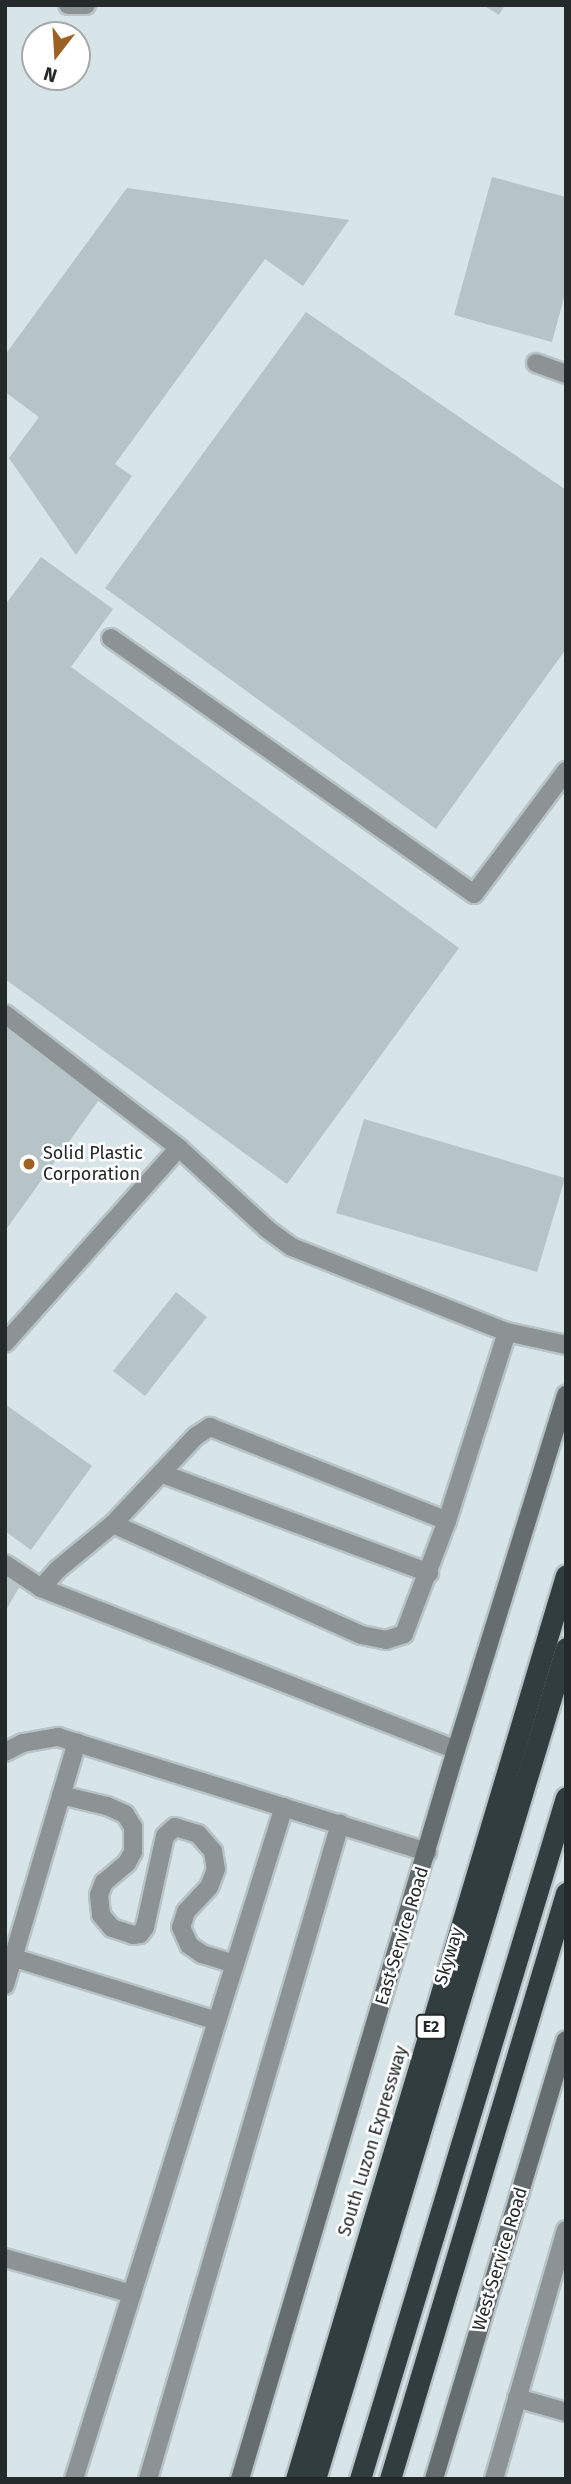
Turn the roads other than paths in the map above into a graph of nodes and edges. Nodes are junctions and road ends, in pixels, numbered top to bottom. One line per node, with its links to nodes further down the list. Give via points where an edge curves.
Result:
1 (68, 5): 2 (street)
2 (86, 5)
3 (537, 363): 4 (street)
4 (566, 374)
5 (111, 638): 6 (street, via 474,894)
6 (566, 771)
7 (5, 1014): 8 (street)
8 (179, 1148): 9 (street, via 292,1247); 10 (street)
9 (507, 1332): 11 (street); 14 (street)
10 (5, 1343)
11 (566, 1345)
12 (566, 1395): 22 (main road, East Service Road)
13 (163, 1474): 14 (street, via 196,1436 210,1427); 15 (street); 17 (street)
14 (447, 1521): 17 (street)
15 (113, 1524): 17 (street, via 361,1635 386,1640 404,1634); 19 (street)
16 (5, 1564): 19 (street)
17 (429, 1573)
18 (566, 1575): 44 (highway, South Luzon Expressway / E2)
19 (41, 1588): 22 (street)
20 (566, 1648): 45 (highway, Skyway / E2)
21 (77, 1742): 23 (street, via 45,1738); 24 (street); 26 (street)
22 (456, 1750): 28 (main road, East Service Road)
23 (5, 1752)
24 (61, 1795): 30 (street); 31 (street, via 107,1805 125,1814 133,1827 133,1852 104,1882 99,1895 101,1915 112,1928 133,1935 145,1927 165,1836 175,1827 198,1834 213,1851 216,1869 181,1927 189,1945 202,1954)
25 (566, 1797): 46 (highway)
26 (284, 1807): 27 (street); 31 (street)
27 (340, 1824): 28 (street); 42 (street)
28 (427, 1852): 43 (main road, East Service Road)
29 (566, 1894): 47 (highway)
30 (9, 1956): 32 (street); 33 (street)
31 (235, 1964): 33 (street)
32 (5, 1985)
33 (217, 2021): 38 (street)
34 (566, 2040): 35 (main road, West Service Road)
35 (562, 2067): 48 (main road, West Service Road)
36 (566, 2230): 39 (street)
37 (5, 2258): 38 (street)
38 (132, 2294): 41 (street)
39 (517, 2398): 40 (street); 49 (street)
40 (566, 2412)
41 (74, 2479)
42 (148, 2479)
43 (240, 2479)
44 (296, 2479)
45 (315, 2479)
46 (360, 2479)
47 (390, 2479)
48 (434, 2479)
49 (494, 2479)

